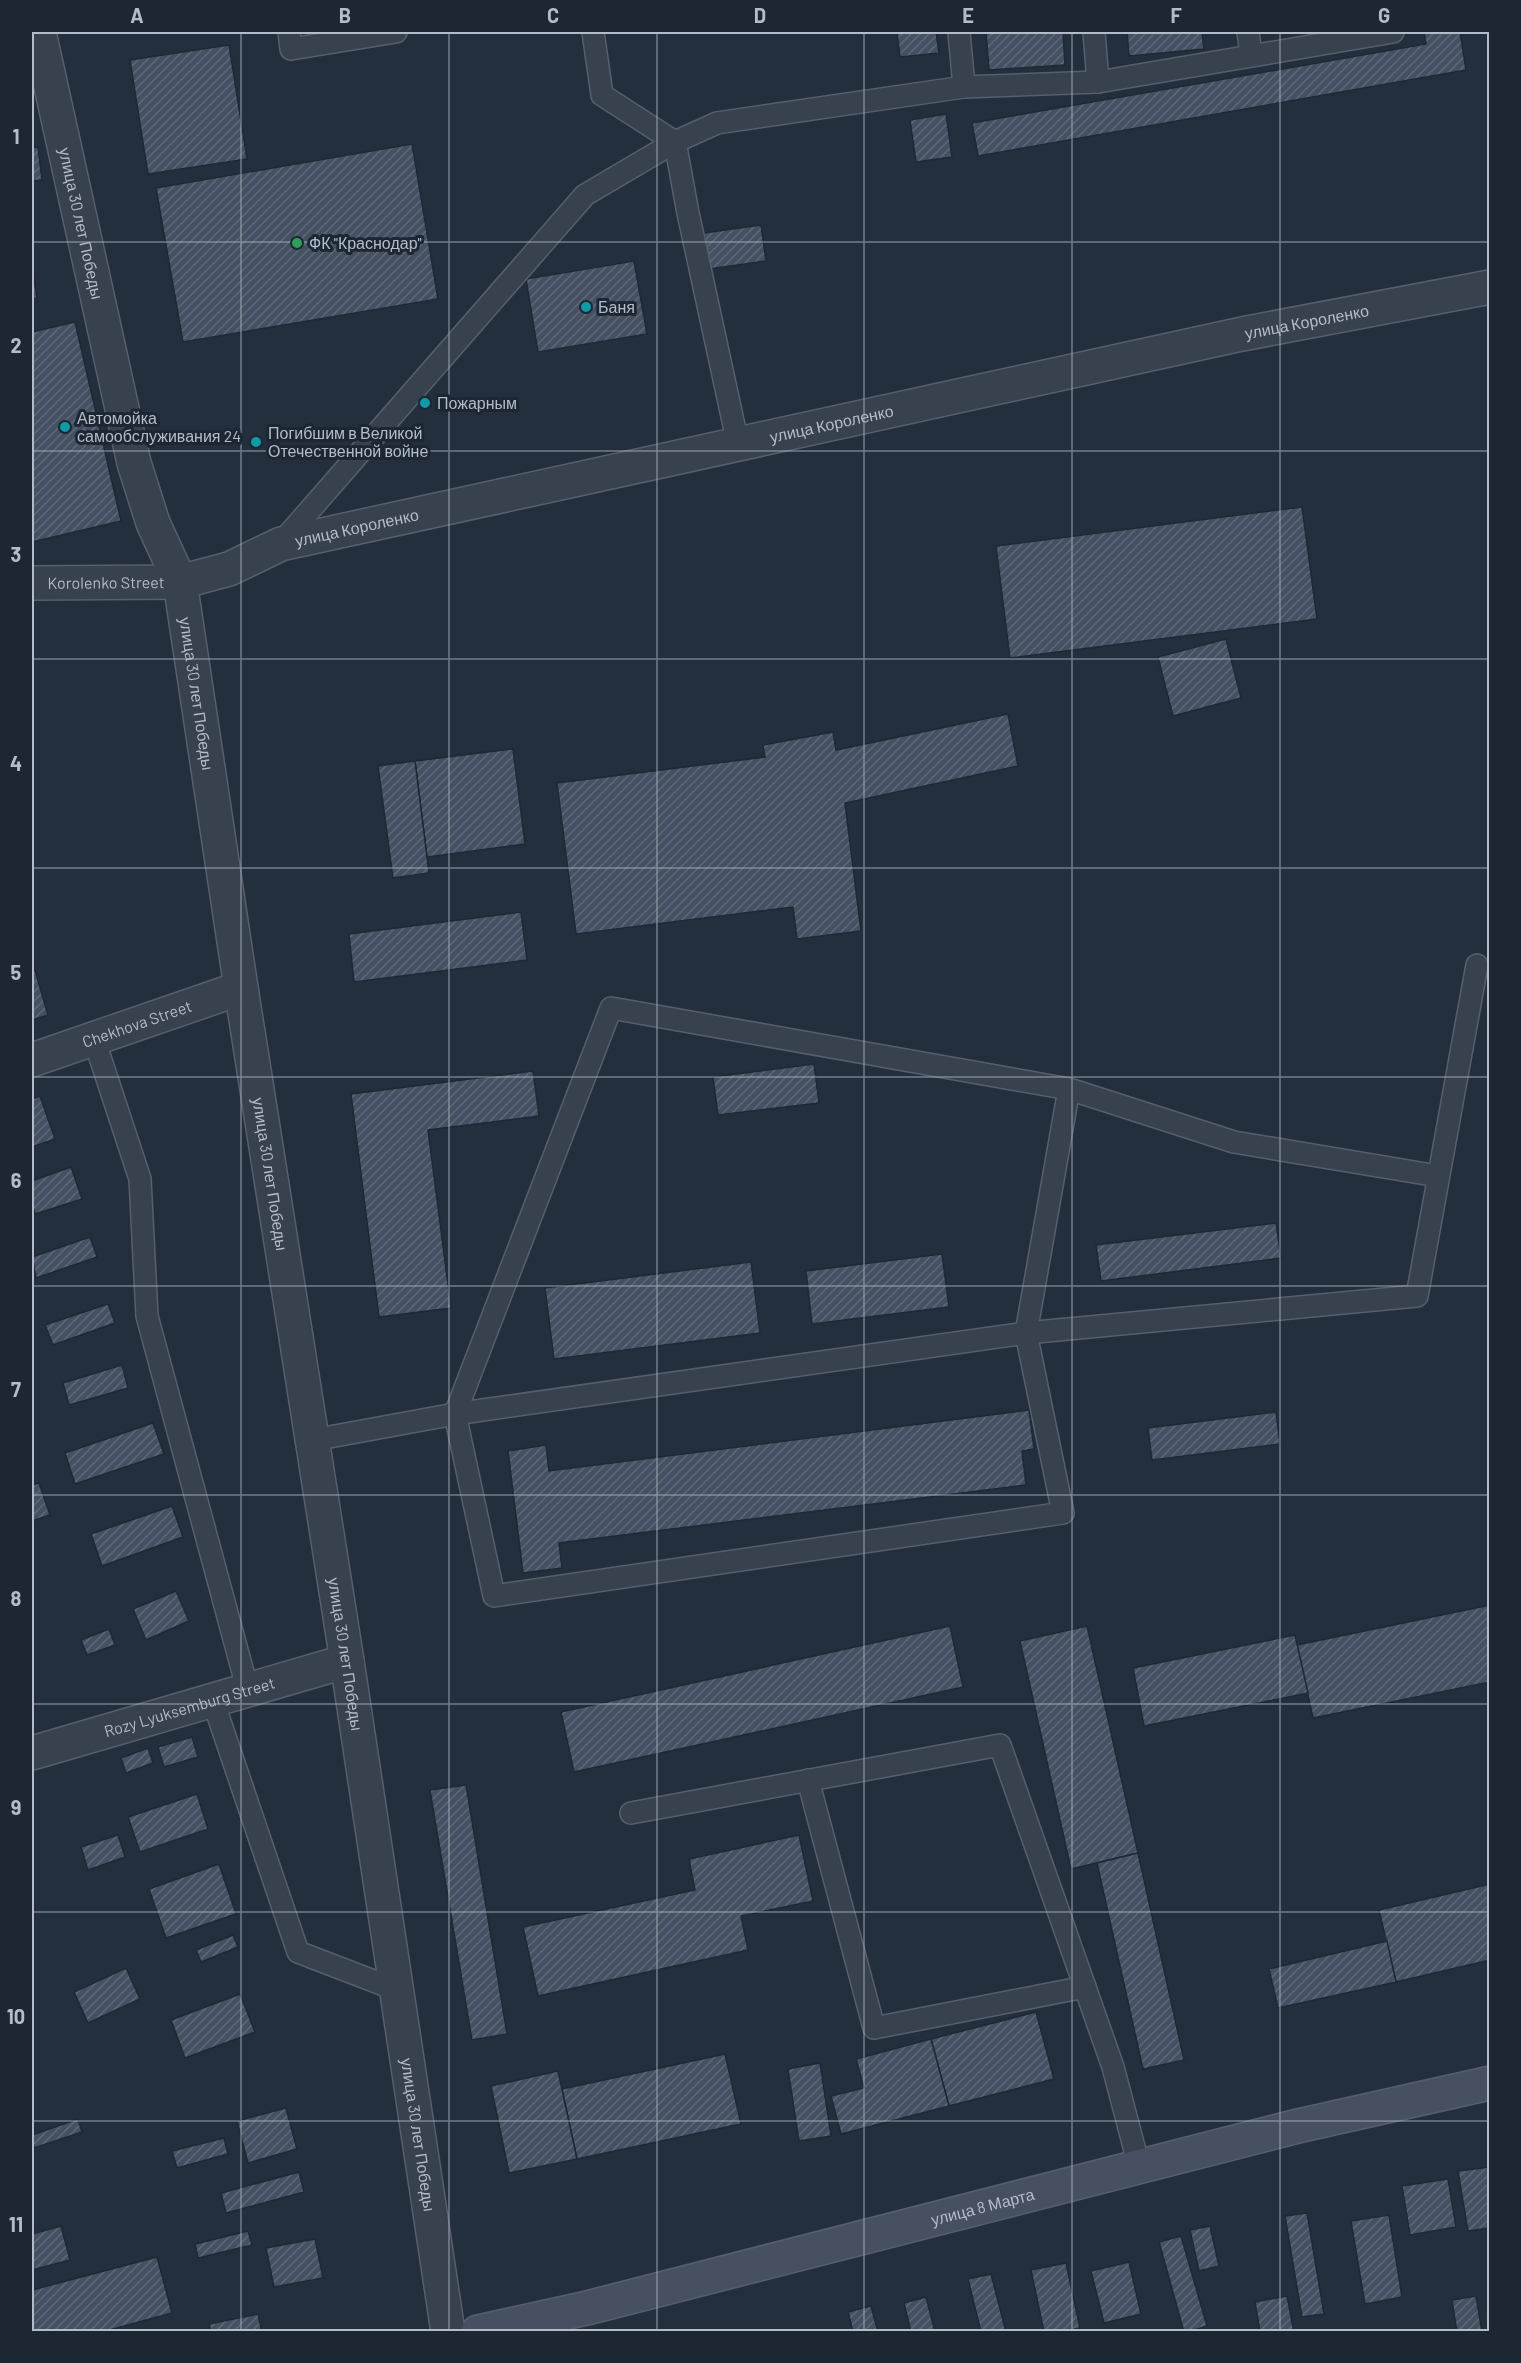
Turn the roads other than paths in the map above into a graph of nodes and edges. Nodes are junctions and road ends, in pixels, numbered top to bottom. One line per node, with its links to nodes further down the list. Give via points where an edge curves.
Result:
1 (39, 32): 16 (street, улица 30 лет Победы, via 134,463 153,523)
2 (289, 32): 3 (lane, via 291,49)
3 (396, 32)
4 (593, 32): 12 (lane, via 602,95)
5 (959, 32): 11 (lane)
6 (1094, 32): 10 (lane)
7 (1248, 32): 9 (lane)
8 (1393, 32): 9 (lane)
9 (1251, 54): 10 (lane)
10 (1098, 82): 11 (lane)
11 (964, 87): 12 (lane, via 717,123)
12 (675, 142): 14 (lane); 15 (lane, via 585,195)
13 (1490, 287): 14 (street, улица Короленко, via 1242,334)
14 (738, 444): 15 (street, улица Короленко)
15 (280, 544): 16 (street, улица Короленко, via 229,569)
16 (180, 582): 17 (street, Korolenko Street); 19 (street, улица 30 лет Победы)
17 (32, 583)
18 (1477, 965): 23 (lane)
19 (241, 988): 20 (street, Chekhova Street); 26 (street, улица 30 лет Победы)
20 (94, 1039): 21 (street, Chekhova Street); 28 (lane, via 140,1179 147,1316)
21 (32, 1060)
22 (1069, 1089): 23 (lane, via 1234,1142); 24 (lane); 25 (lane, via 611,1008)
23 (1438, 1176): 24 (lane, via 1417,1296)
24 (1026, 1333): 25 (lane); 25 (lane, via 1063,1513 494,1596)
25 (455, 1414): 26 (lane)
26 (313, 1440): 27 (street, улица 30 лет Победы)
27 (347, 1661): 28 (street, Rozy Lyuksemburg Street); 34 (street, улица 30 лет Победы)
28 (248, 1690): 29 (street, Rozy Lyuksemburg Street)
29 (213, 1701): 30 (street, Rozy Lyuksemburg Street); 34 (lane, via 298,1952)
30 (32, 1754)
31 (808, 1780): 32 (lane); 33 (lane, via 1000,1745); 33 (lane, via 874,2028)
32 (631, 1813)
33 (1085, 1987): 36 (lane, via 1113,2067)
34 (397, 1990): 37 (street, улица 30 лет Победы)
35 (1490, 2083): 36 (main road, улица 8 Марта)
36 (1139, 2166): 38 (main road, улица 8 Марта, via 587,2308)
37 (448, 2331)
38 (478, 2331)

